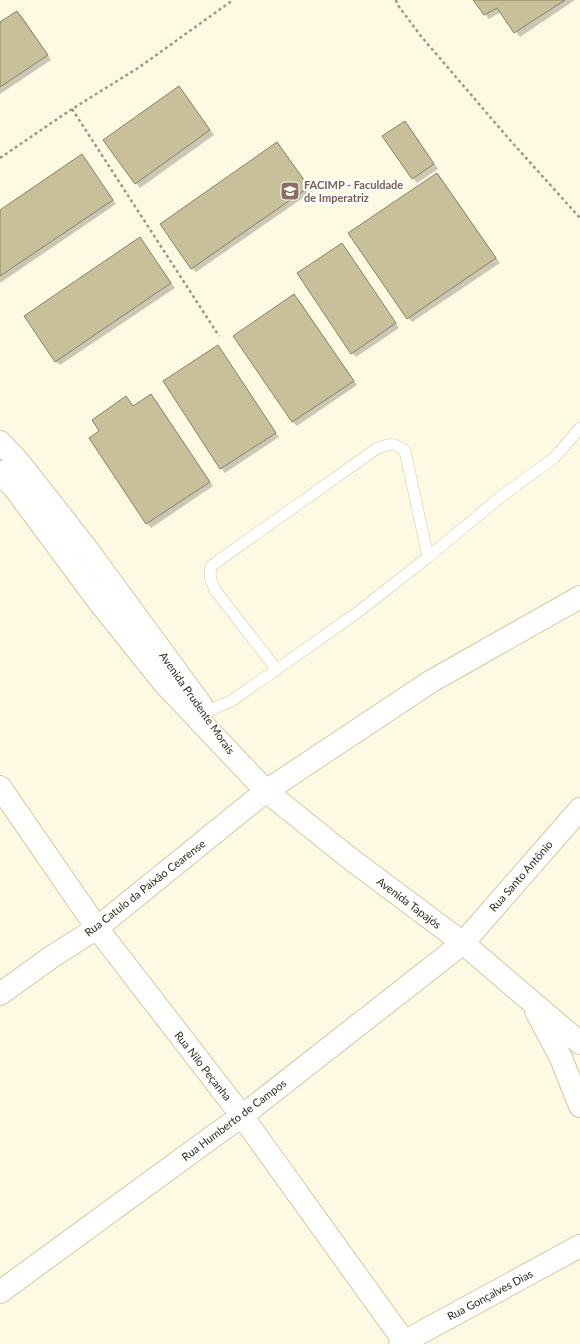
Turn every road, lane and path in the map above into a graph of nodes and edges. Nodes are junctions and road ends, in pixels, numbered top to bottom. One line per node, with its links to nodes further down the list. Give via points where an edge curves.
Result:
1 (233, 0): 3 (path, via 138,68)
2 (396, 0): 5 (path, via 420,35)
3 (72, 109): 4 (path); 6 (path)
4 (0, 158)
5 (580, 218)
6 (219, 336)
7 (580, 428): 10 (lane, via 554,458)
8 (0, 442): 13 (street, Avenida Prudente Morais, via 87,549)
9 (0, 472): 14 (street, Avenida Prudente Morais, via 163,682)
10 (428, 557): 12 (lane, via 358,612); 12 (lane, via 405,451 390,444 376,449 211,566 210,578 215,590)
11 (580, 597): 16 (street, Rua Catulo da Paixão Cearense, via 430,682)
12 (277, 670): 13 (lane, via 233,700)
13 (206, 712): 14 (street, Avenida Prudente Morais)
14 (238, 762): 16 (street, Avenida Tapajós)
15 (0, 787): 18 (street, Rua Nilo Peçanha)
16 (266, 791): 18 (street, Rua Catulo da Paixão Cearense); 19 (street, Avenida Tapajós, via 348,857)
17 (580, 809): 19 (street, Rua Santo Antônio)
18 (97, 928): 20 (street, Rua Catulo da Paixão Cearense); 24 (street, Rua Nilo Peçanha)
19 (463, 943): 21 (street, Avenida Tapajós); 24 (street, Rua Humberto de Campos)
20 (0, 994)
21 (530, 1001): 22 (street, Avenida Tapajós); 23 (street, via 561,1058)
22 (580, 1043)
23 (580, 1106)
24 (242, 1116): 26 (street, Rua Humberto de Campos); 27 (street, Rua Nilo Peçanha)
25 (580, 1246): 27 (street, Rua Gonçalves Dias)
26 (0, 1292)
27 (404, 1343)

